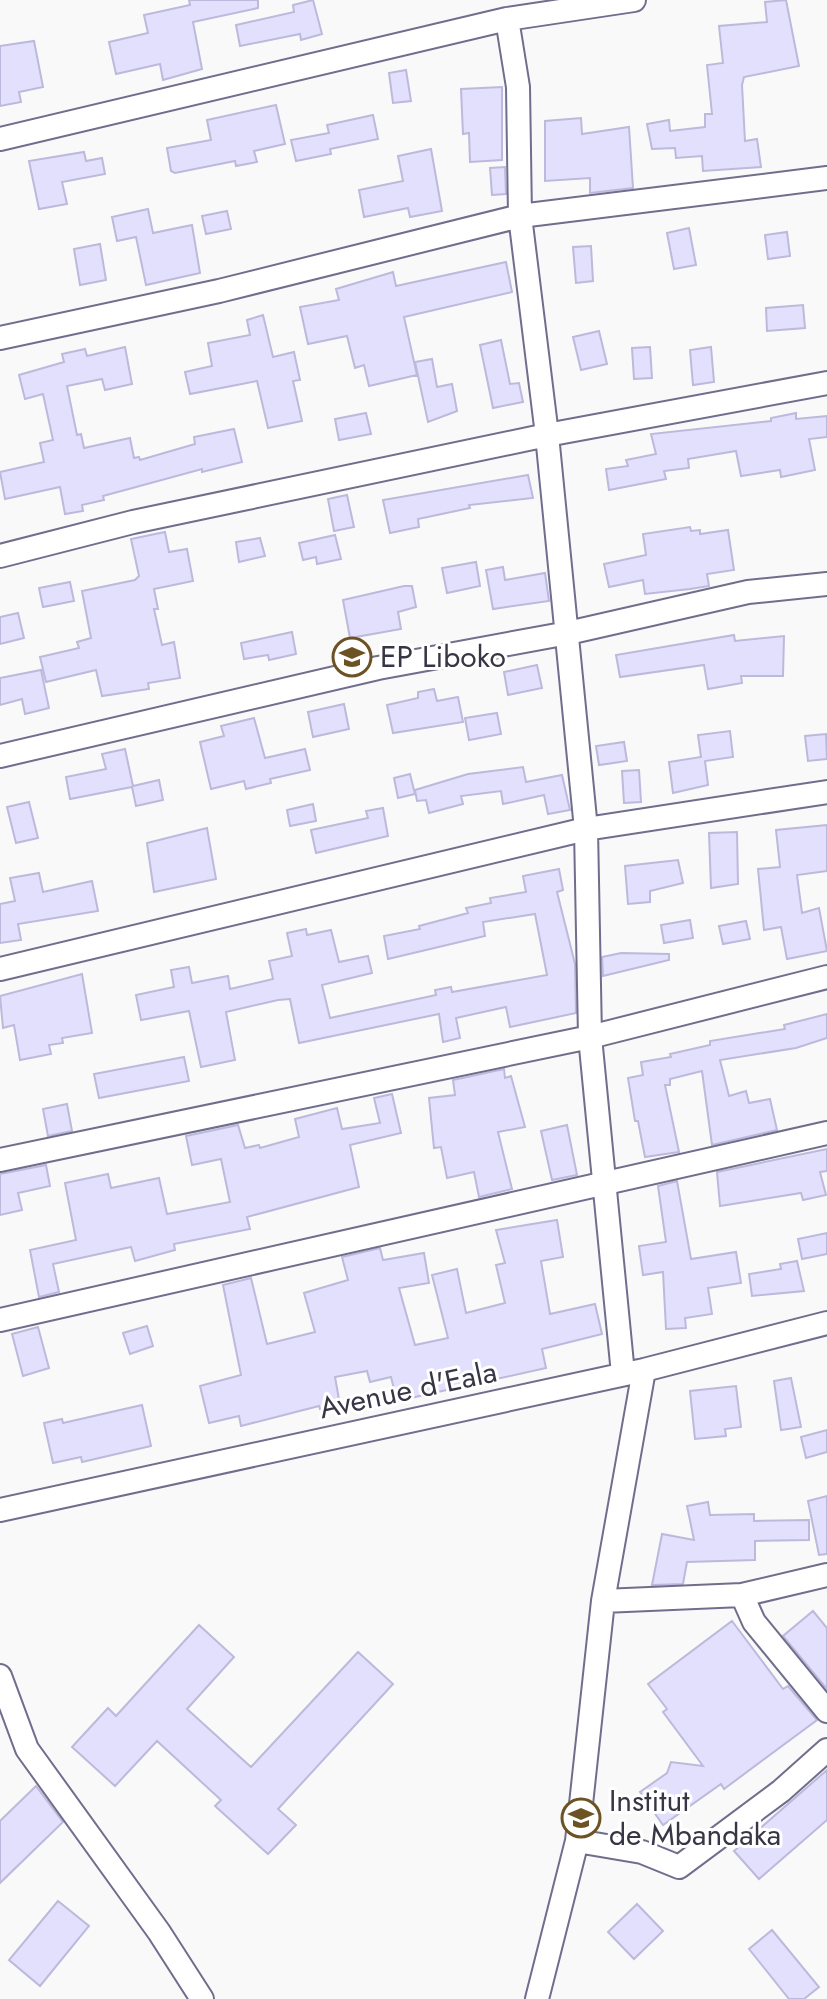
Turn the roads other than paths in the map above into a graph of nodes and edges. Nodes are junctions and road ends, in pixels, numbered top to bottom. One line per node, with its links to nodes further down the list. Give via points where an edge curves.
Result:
1 (634, 0): 2 (street)
2 (507, 19): 3 (street); 5 (street, via 518,87)
3 (0, 139)
4 (827, 178): 5 (street)
5 (520, 216): 6 (street, via 219,291); 8 (street)
6 (0, 338)
7 (827, 383): 8 (street)
8 (547, 435): 9 (street, via 133,522); 11 (street)
9 (0, 556)
10 (827, 584): 11 (street, via 748,592)
11 (568, 633): 12 (street, via 378,668); 14 (street)
12 (0, 756)
13 (827, 792): 14 (street)
14 (586, 829): 15 (street); 17 (street)
15 (0, 969)
16 (827, 977): 17 (street)
17 (590, 1037): 19 (street); 20 (street)
18 (827, 1133): 20 (street)
19 (0, 1160)
20 (605, 1183): 21 (street); 23 (street)
21 (0, 1320)
22 (827, 1323): 23 (street, Avenue d'Eala)
23 (634, 1372): 24 (street, Avenue d'Eala); 27 (street)
24 (0, 1510)
25 (827, 1575): 26 (street)
26 (742, 1595): 27 (street); 29 (street, via 754,1622)
27 (603, 1601): 31 (street)
28 (0, 1676): 32 (street, via 27,1749)
29 (827, 1711)
30 (827, 1750): 31 (street, via 679,1867 642,1852)
31 (577, 1841): 33 (street)
32 (202, 1999)
33 (537, 1999)

